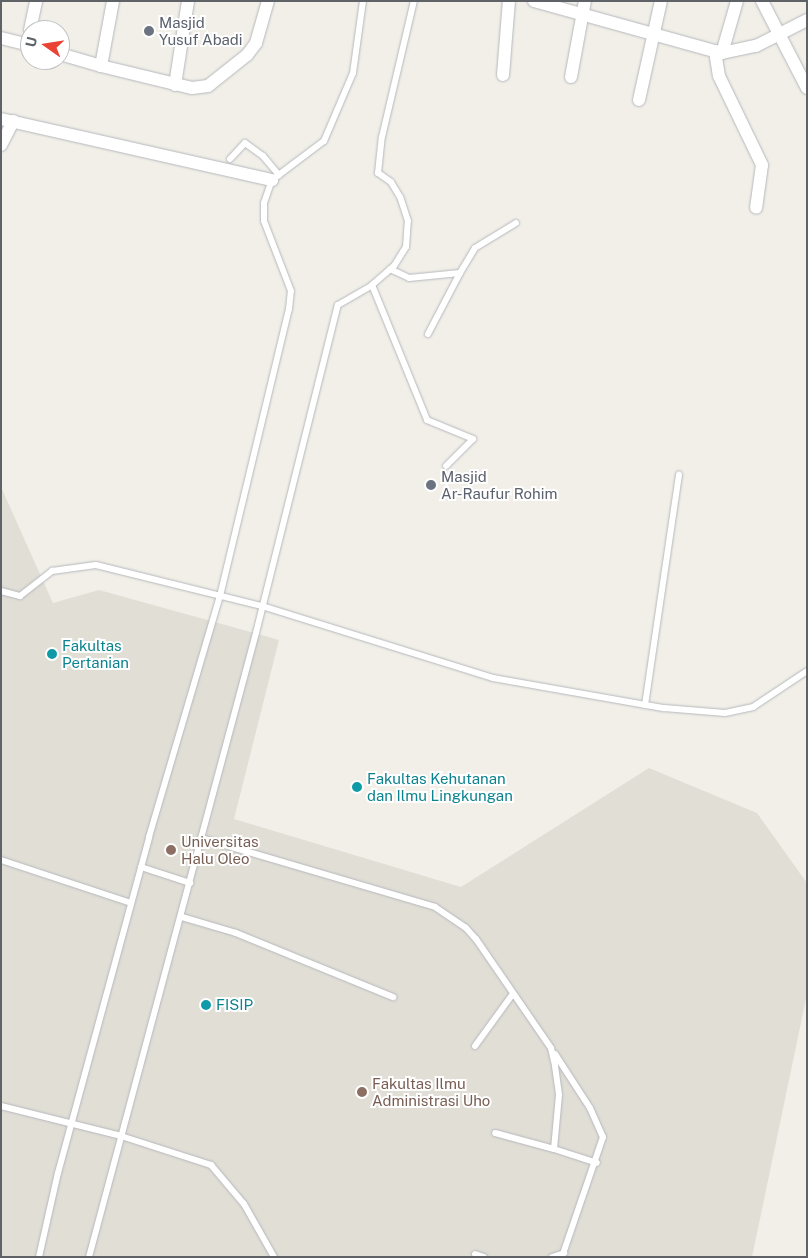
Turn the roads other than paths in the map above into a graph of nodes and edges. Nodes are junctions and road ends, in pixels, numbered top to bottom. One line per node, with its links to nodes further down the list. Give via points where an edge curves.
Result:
1 (36, 1): 14 (street)
2 (114, 1): 22 (street)
3 (188, 1): 25 (street)
4 (268, 1): 25 (street, via 260,35 247,55 208,86)
5 (363, 1): 31 (lane, via 352,73 324,141)
6 (414, 1): 34 (lane, via 382,137 378,173 391,182 408,221 406,247)
7 (510, 1): 23 (street)
8 (534, 1): 13 (street)
9 (585, 1): 13 (street)
10 (661, 1): 16 (street)
11 (736, 1): 20 (street)
12 (762, 1): 17 (street)
13 (583, 14): 16 (street); 24 (street)
14 (32, 20)
15 (807, 20): 17 (street)
16 (655, 34): 20 (street); 27 (street)
17 (779, 35): 20 (street, via 745,49); 26 (street)
18 (1, 38): 19 (street)
19 (20, 43)
20 (719, 52): 32 (street, via 719,76 762,165)
21 (70, 57): 22 (street)
22 (101, 66): 25 (street)
23 (502, 75)
24 (571, 77)
25 (175, 85)
26 (807, 88)
27 (639, 100)
28 (7, 120): 29 (street); 31 (street)
29 (1, 145)
30 (230, 158): 31 (lane, via 245,143 263,156)
31 (276, 178): 41 (lane, via 264,203 264,221 291,291 289,310)
32 (756, 208)
33 (516, 223): 35 (lane, via 475,248)
34 (390, 270): 35 (lane, via 409,278); 36 (lane)
35 (460, 274): 37 (lane)
36 (372, 285): 38 (lane, via 427,420 473,438); 42 (lane, via 338,305)
37 (428, 334)
38 (446, 466)
39 (679, 474): 44 (lane)
40 (1, 591): 41 (lane, via 20,596 52,570 96,565)
41 (220, 596): 42 (lane); 47 (lane)
42 (262, 606): 44 (lane, via 493,678); 45 (lane)
43 (807, 671): 44 (lane, via 753,707 725,713)
44 (645, 705)
45 (201, 838): 48 (lane); 51 (lane, via 435,907 454,918 476,939)
46 (1, 860): 49 (lane)
47 (141, 867): 48 (lane); 49 (lane)
48 (190, 882): 50 (lane)
49 (131, 904): 56 (lane)
50 (182, 917): 52 (lane, via 236,933); 58 (lane, via 162,978)
51 (512, 995): 53 (lane); 54 (lane)
52 (393, 997)
53 (475, 1046)
54 (551, 1048): 59 (lane, via 560,1095); 60 (lane, via 603,1131 603,1144)
55 (1, 1106): 56 (lane)
56 (72, 1123): 58 (lane); 63 (lane)
57 (495, 1133): 59 (lane)
58 (121, 1136): 64 (lane); 65 (lane, via 211,1165 244,1204)
59 (554, 1148): 60 (lane)
60 (596, 1162): 62 (lane)
61 (475, 1254): 66 (lane)
62 (563, 1255): 67 (lane)
63 (39, 1257)
64 (89, 1257)
65 (274, 1257)
66 (484, 1257)
67 (552, 1257)

